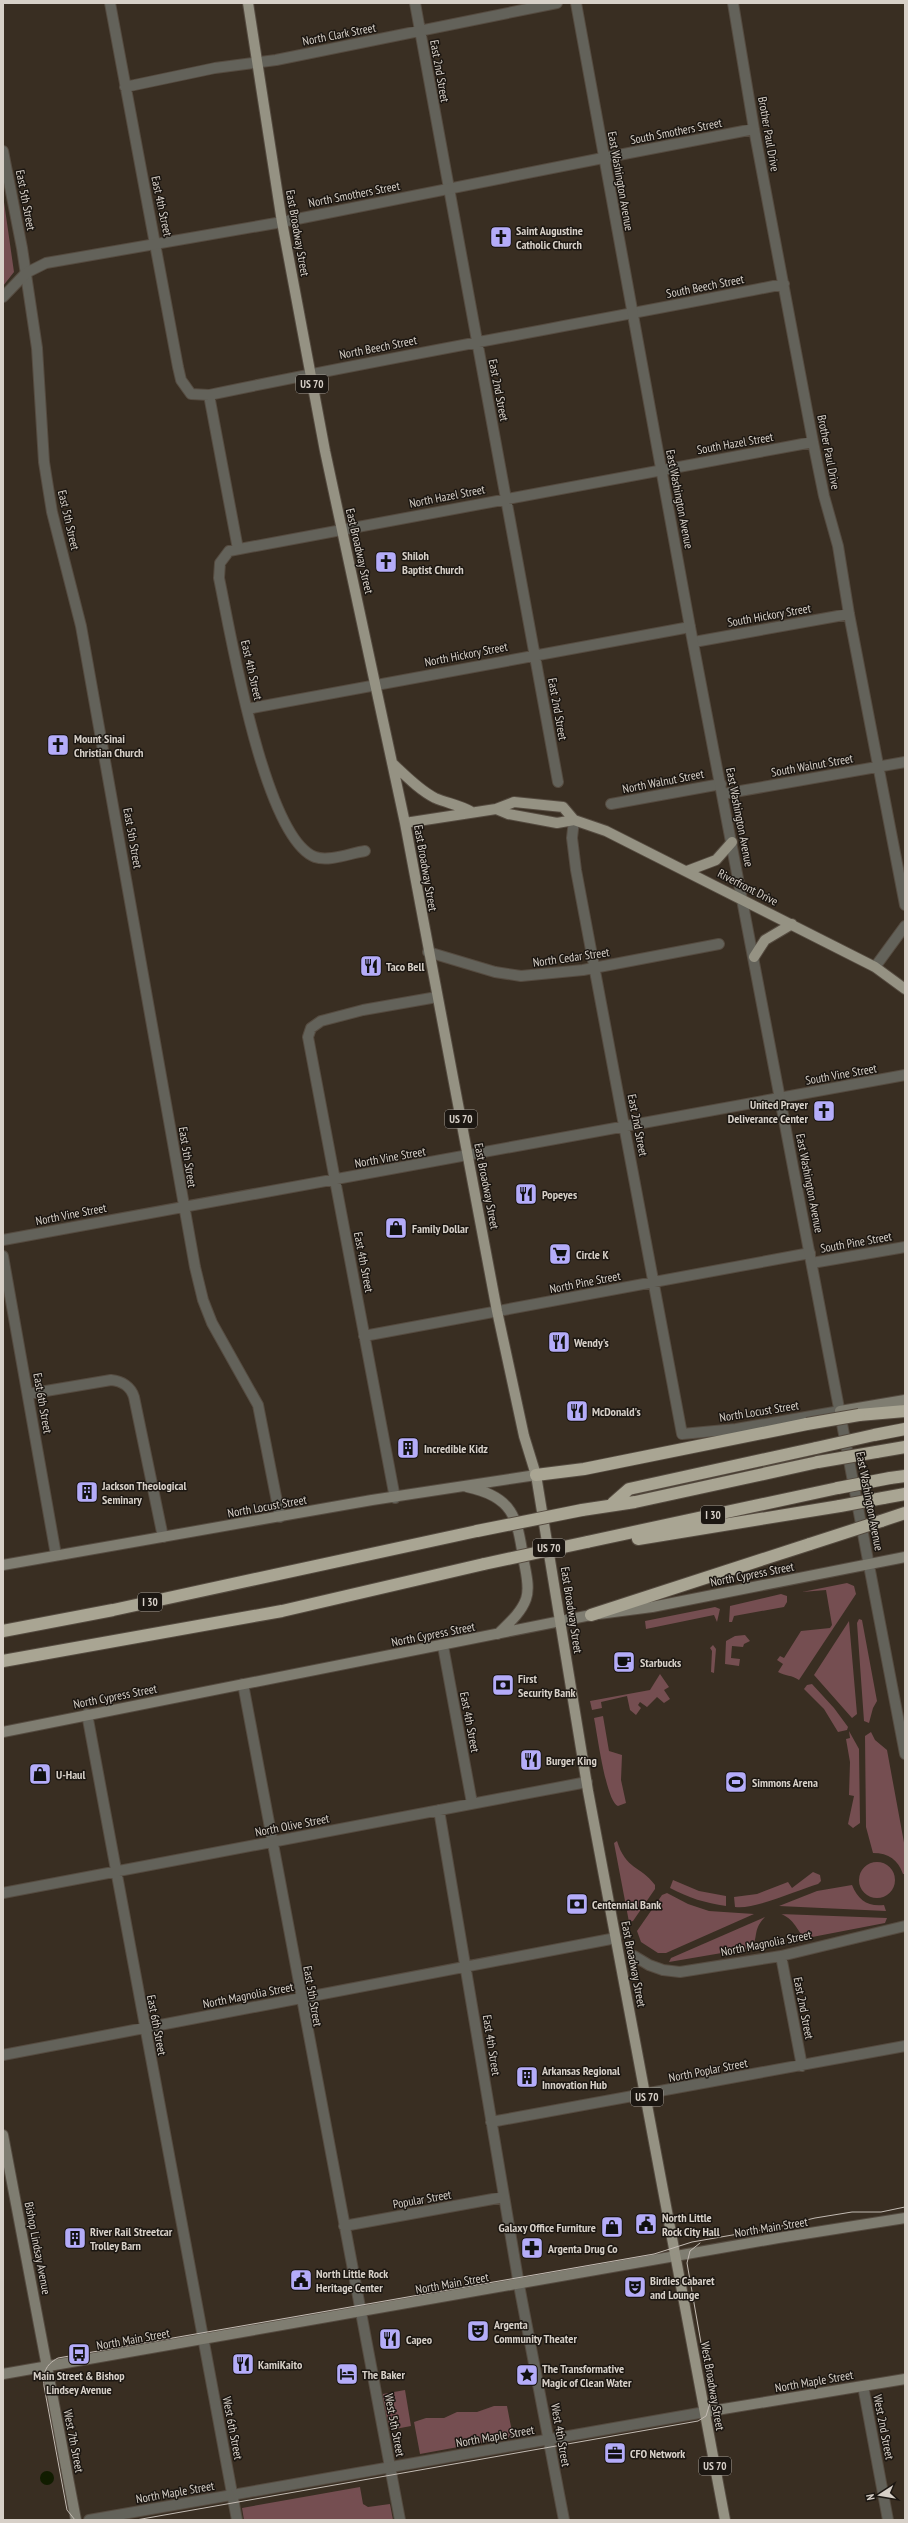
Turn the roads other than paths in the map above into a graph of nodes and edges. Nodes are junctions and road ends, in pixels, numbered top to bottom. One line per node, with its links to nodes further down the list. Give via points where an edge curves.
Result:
1 (110, 3): 9 (street, East 4th Street)
2 (248, 3): 8 (main road, East Broadway Street / US 70)
3 (415, 3): 7 (street, East 2nd Street)
4 (557, 3): 7 (street, North Clark Street)
5 (576, 3): 12 (street, East Washington Avenue)
6 (733, 3): 10 (street, Brother Paul Drive)
7 (420, 31): 8 (street, North Clark Street); 13 (street, East 2nd Street)
8 (256, 63): 9 (street, North Clark Street, via 216,68); 14 (main road, East Broadway Street / US 70)
9 (125, 87): 15 (street, East 4th Street)
10 (754, 129): 12 (street, South Smothers Street); 17 (street, Brother Paul Drive)
11 (3, 151): 16 (street, East 5th Street)
12 (603, 158): 13 (street, North Smothers Street); 19 (street, East Washington Avenue)
13 (448, 189): 14 (street, North Smothers Street); 20 (street, East 2nd Street)
14 (282, 222): 15 (street, North Smothers Street); 21 (main road, East Broadway Street / US 70)
15 (157, 244): 16 (street, North Smothers Street, via 64,258); 22 (street, East 4th Street, via 181,380 191,394)
16 (26, 273): 18 (street, North Smothers Street); 64 (street, East 5th Street, via 36,348 44,462 52,512 83,634)
17 (784, 284): 19 (street, South Beech Street); 23 (street, Brother Paul Drive)
18 (3, 297)
19 (632, 314): 20 (street, North Beech Street); 24 (street, East Washington Avenue)
20 (476, 342): 21 (street, North Beech Street); 25 (street, East 2nd Street)
21 (310, 374): 22 (street, North Beech Street); 26 (main road, East Broadway Street / US 70)
22 (209, 395): 27 (street)
23 (813, 442): 24 (street, South Hazel Street); 28 (street, Brother Paul Drive, via 838,546)
24 (661, 470): 25 (street, North Hazel Street); 29 (street, East Washington Avenue)
25 (506, 498): 26 (street, North Hazel Street); 31 (street, East 2nd Street)
26 (341, 529): 27 (street, North Hazel Street); 32 (main road, East Broadway Street / US 70)
27 (238, 548): 33 (street, East 4th Street, via 222,557 219,570)
28 (849, 614): 30 (street, South Hickory Street); 36 (street, Brother Paul Drive)
29 (690, 627): 30 (street, East Washington Avenue); 31 (street, North Hickory Street)
30 (694, 642): 38 (street, East Washington Avenue)
31 (535, 654): 32 (street, North Hickory Street); 37 (street, East 2nd Street)
32 (376, 684): 33 (street, North Hickory Street); 35 (main road, East Broadway Street / US 70)
33 (247, 708): 46 (street, East 4th Street, via 263,770 279,812 293,835 314,857 326,858)
34 (905, 762): 36 (street, South Walnut Street)
35 (392, 763): 42 (main road, via 423,790); 44 (main road, East Broadway Street / US 70)
36 (878, 767): 39 (street, South Walnut Street); 49 (street, Brother Paul Drive)
37 (558, 782)
38 (721, 784): 39 (street, East Washington Avenue); 40 (street, North Walnut Street)
39 (723, 794): 45 (street, East Washington Avenue)
40 (611, 804)
41 (496, 809): 42 (main road, Riverfront Drive); 43 (main road, Riverfront Drive, via 508,814 557,823); 43 (main road, Riverfront Drive, via 514,802 534,802 562,807)
42 (470, 811): 44 (main road, Riverfront Drive)
43 (574, 820): 47 (main road, Riverfront Drive, via 606,831); 56 (street, East 2nd Street, via 572,838 576,870)
44 (405, 824): 53 (main road, East Broadway Street / US 70)
45 (732, 842): 47 (main road, via 716,860); 48 (street, East Washington Avenue)
46 (366, 851)
47 (687, 871): 48 (main road, Riverfront Drive)
48 (743, 900): 50 (main road, Riverfront Drive); 54 (street, East Washington Avenue)
49 (905, 905)
50 (792, 924): 54 (main road, via 765,940); 55 (main road, Riverfront Drive)
51 (905, 926): 55 (street)
52 (719, 944): 56 (street, North Cedar Street)
53 (428, 952): 56 (street, North Cedar Street, via 514,976 538,976); 58 (main road, East Broadway Street / US 70)
54 (754, 957): 60 (street, East Washington Avenue)
55 (875, 967): 57 (main road, Riverfront Drive)
56 (595, 968): 61 (street, East 2nd Street)
57 (905, 989)
58 (437, 997): 62 (main road, East Broadway Street / US 70); 63 (street, East 4th Street, via 363,1010 321,1021 309,1032 312,1064)
59 (905, 1075): 60 (street, South Vine Street)
60 (781, 1097): 61 (street, North Vine Street); 68 (street, East Washington Avenue)
61 (624, 1125): 62 (street, North Vine Street); 69 (street, East 2nd Street)
62 (468, 1155): 63 (street, North Vine Street); 70 (main road, East Broadway Street / US 70)
63 (336, 1180): 64 (street, North Vine Street); 71 (street, East 4th Street)
64 (185, 1206): 65 (street, North Vine Street); 86 (street, East 5th Street, via 204,1300 212,1323 258,1405)
65 (3, 1240)
66 (905, 1247): 68 (street, South Pine Street)
67 (3, 1256): 72 (street, East 6th Street)
68 (811, 1258): 69 (street, North Pine Street); 74 (street, East Washington Avenue)
69 (654, 1282): 70 (street, North Pine Street); 77 (street, East 2nd Street)
70 (497, 1311): 71 (street, North Pine Street); 79 (main road, East Broadway Street / US 70, via 524,1436)
71 (364, 1336): 83 (street, East 4th Street)
72 (28, 1394): 87 (street, via 114,1380 125,1384 134,1397); 89 (street, East 6th Street)
73 (905, 1400): 74 (main road)
74 (840, 1411): 77 (street, North Locust Street, via 736,1429); 92 (street, East Washington Avenue)
75 (905, 1411): 79 (highway, bridge, via 859,1415 807,1424 584,1469)
76 (905, 1429): 84 (highway, bridge, via 629,1489)
77 (682, 1434)
78 (905, 1447): 84 (highway, I 30, bridge, via 818,1462 635,1502)
79 (536, 1475): 81 (main road, North Locust Street); 94 (main road, East Broadway Street / US 70)
80 (905, 1476): 88 (highway, I 30, bridge)
81 (464, 1486): 83 (main road, North Locust Street); 96 (main road, via 488,1491 502,1501 514,1515 521,1539 527,1598 518,1615)
82 (905, 1494): 88 (highway, bridge, via 629,1540)
83 (395, 1498): 86 (main road, North Locust Street)
84 (613, 1503): 95 (highway, I 30, bridge, via 477,1530 114,1610)
85 (905, 1513): 93 (highway, bridge)
86 (280, 1517): 87 (main road, North Locust Street)
87 (163, 1537): 89 (main road, North Locust Street)
88 (587, 1542): 98 (highway, I 30, bridge, via 282,1611)
89 (56, 1555): 91 (main road, North Locust Street)
90 (905, 1558): 92 (main road, North Cypress Street)
91 (3, 1565)
92 (869, 1565): 93 (main road, North Cypress Street); 101 (street, East Washington Avenue)
93 (591, 1615): 94 (main road, North Cypress Street)
94 (562, 1621): 96 (main road, North Cypress Street); 104 (main road, East Broadway Street / US 70)
95 (3, 1631)
96 (498, 1634): 97 (main road, North Cypress Street)
97 (443, 1646): 99 (main road, North Cypress Street); 105 (street, East 4th Street)
98 (3, 1661)
99 (243, 1684): 100 (main road, North Cypress Street); 107 (street, East 5th Street)
100 (87, 1714): 102 (main road, North Cypress Street); 108 (street, East 6th Street)
101 (902, 1724): 103 (street, East Washington Avenue)
102 (3, 1732)
103 (905, 1754)
104 (587, 1782): 105 (street, North Olive Street); 111 (main road, East Broadway Street / US 70)
105 (472, 1804): 106 (street, North Olive Street)
106 (439, 1810): 107 (street, North Olive Street); 114 (street, East 4th Street)
107 (272, 1842): 108 (street, North Olive Street); 115 (street, East 5th Street)
108 (116, 1871): 109 (street, North Olive Street); 116 (street, East 6th Street)
109 (3, 1893)
110 (905, 1926): 113 (street, North Magnolia Street)
111 (616, 1938): 114 (street, North Magnolia Street); 120 (main road, East Broadway Street / US 70)
112 (634, 1956): 113 (street, North Magnolia Street, via 648,1965 680,1972)
113 (781, 1956): 119 (street, East 2nd Street)
114 (466, 1966): 115 (street, North Magnolia Street); 121 (street, East 4th Street)
115 (300, 1998): 116 (street, North Magnolia Street); 125 (street, East 5th Street)
116 (145, 2028): 118 (street, North Magnolia Street); 129 (street, East 6th Street)
117 (905, 2046): 119 (street, North Poplar Street)
118 (3, 2055)
119 (802, 2066): 120 (street, North Poplar Street)
120 (646, 2095): 121 (street, North Poplar Street); 126 (main road, East Broadway Street / US 70)
121 (491, 2122): 123 (street, East 4th Street)
122 (3, 2135): 130 (main road, Bishop Lindsay Avenue)
123 (504, 2197): 125 (street, Popular Street); 127 (street, East 4th Street)
124 (905, 2218): 126 (main road, North Main Street)
125 (344, 2226): 128 (street, East 5th Street)
126 (677, 2256): 127 (main road, North Main Street); 134 (main road, West Broadway Street / US 70)
127 (519, 2285): 128 (main road, North Main Street); 135 (street, West 4th Street)
128 (360, 2312): 129 (main road, North Main Street); 136 (street, West 5th Street)
129 (203, 2340): 130 (main road, North Main Street); 137 (street, West 6th Street)
130 (47, 2366): 131 (main road, North Main Street); 138 (main road, West 7th Street)
131 (3, 2374)
132 (905, 2379): 133 (main road, North Maple Street)
133 (863, 2386): 134 (main road, North Maple Street); 144 (street, West 2nd Street)
134 (705, 2412): 135 (street, North Maple Street); 143 (main road, West Broadway Street / US 70)
135 (548, 2440): 136 (street, North Maple Street); 142 (street, West 4th Street)
136 (390, 2467): 137 (street, North Maple Street); 141 (street, West 5th Street)
137 (233, 2495): 139 (street, North Maple Street); 140 (street, West 6th Street)
138 (76, 2520)
139 (89, 2520)
140 (237, 2520)
141 (400, 2520)
142 (564, 2520)
143 (725, 2520)
144 (888, 2520)

